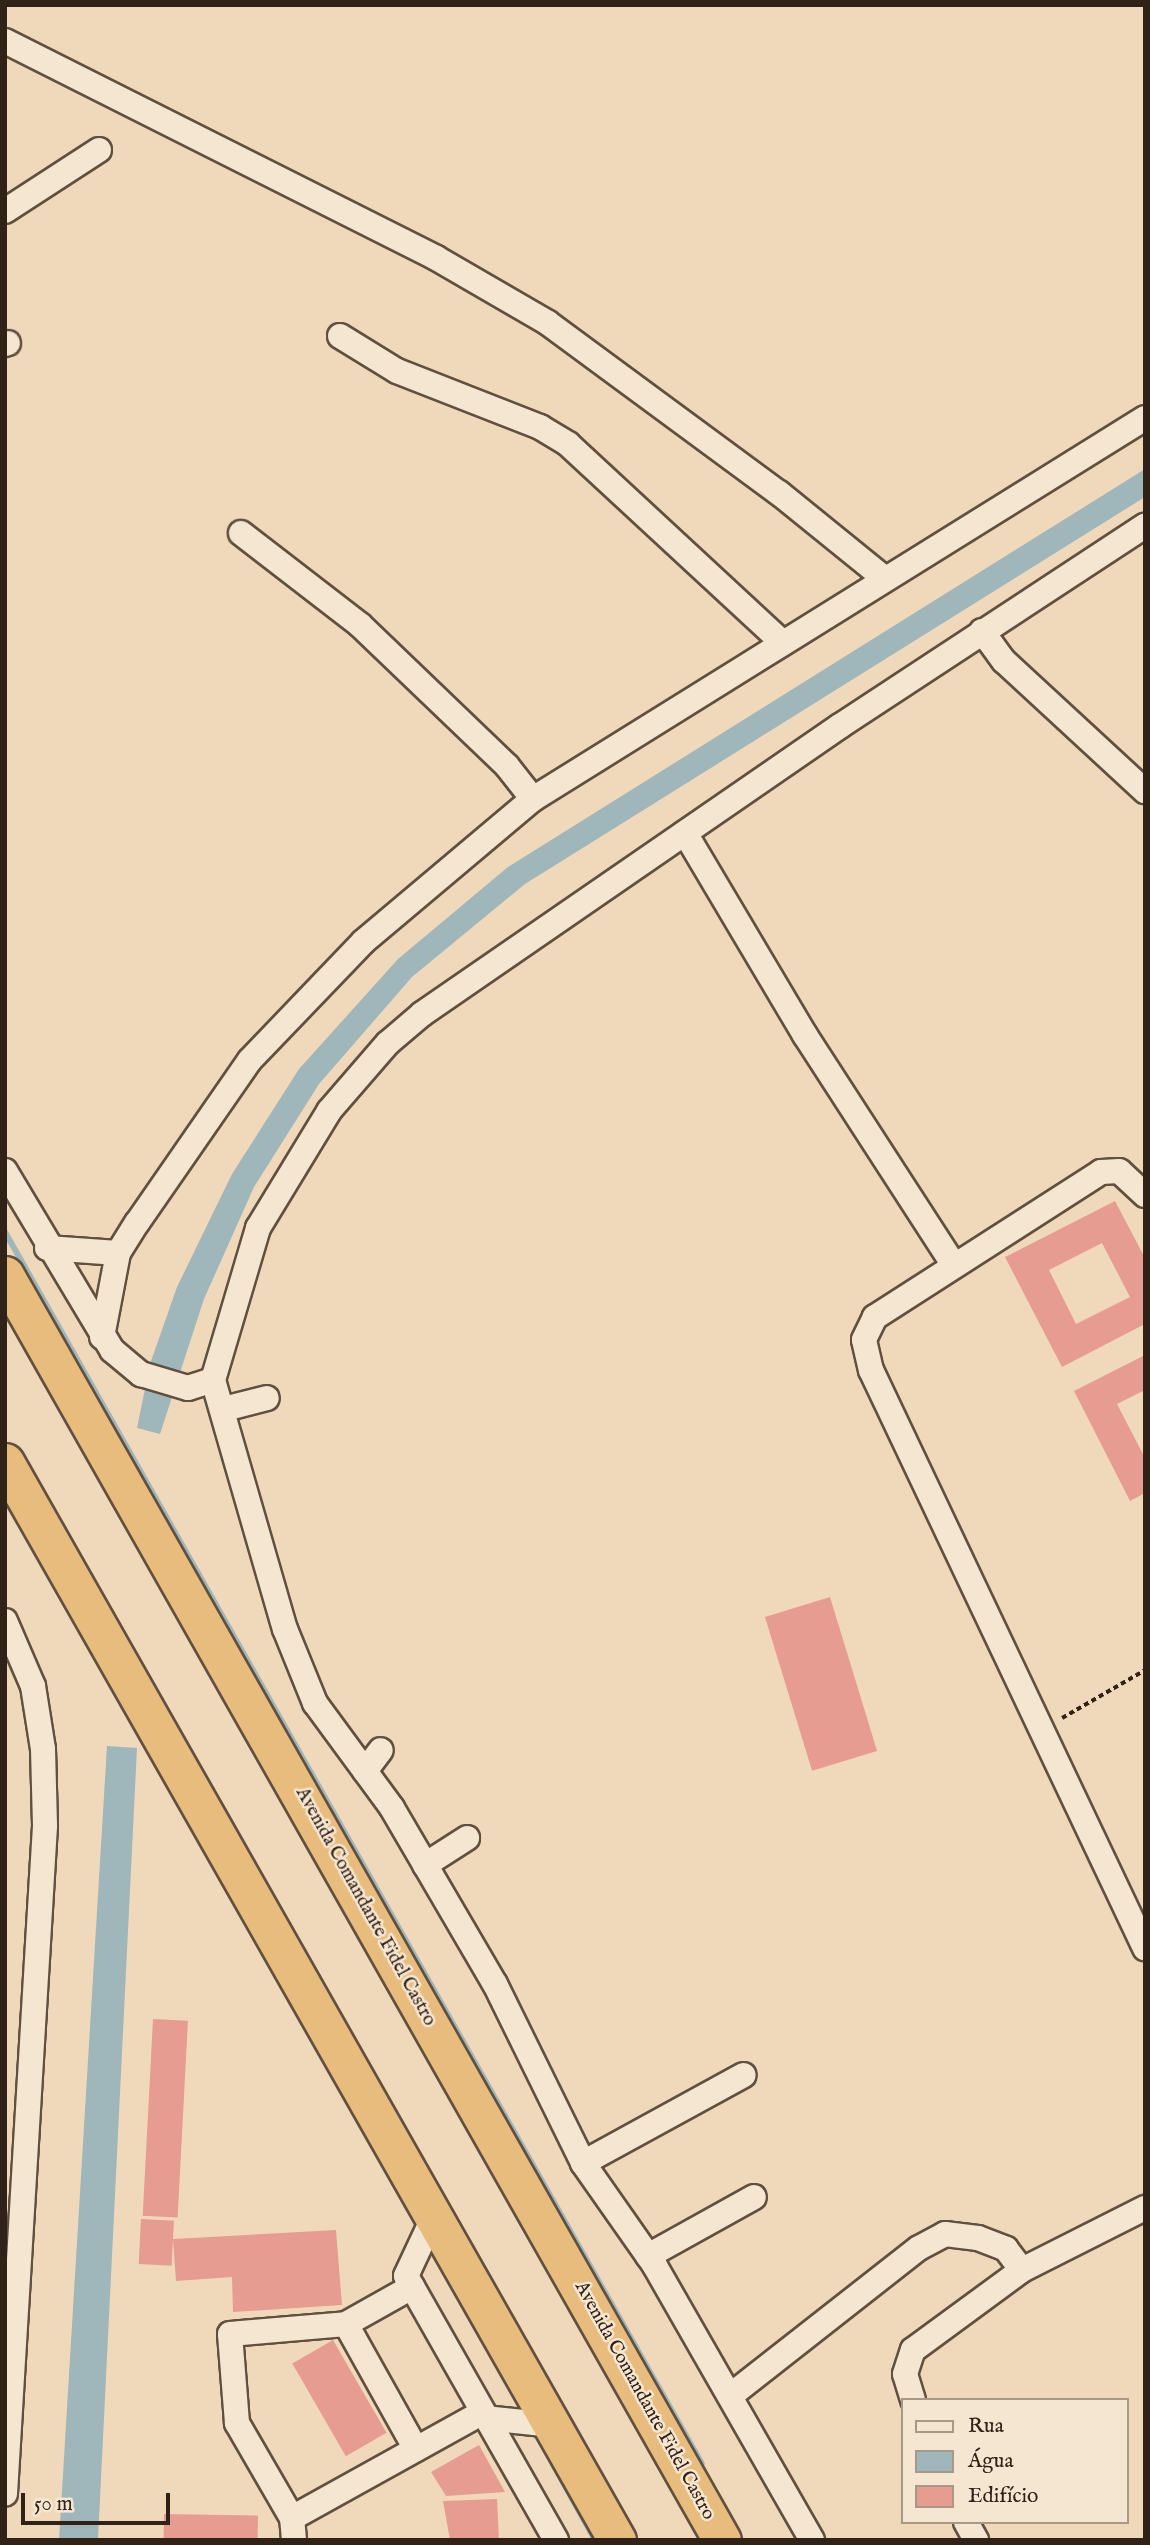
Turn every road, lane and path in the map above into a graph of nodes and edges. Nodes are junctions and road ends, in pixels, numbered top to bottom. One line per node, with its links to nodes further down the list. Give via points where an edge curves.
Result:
1 (5, 41): 8 (street, via 363,220 548,323 768,484)
2 (99, 150): 3 (street)
3 (5, 211)
4 (340, 336): 10 (street, via 397,371 540,427 568,444)
5 (1145, 418): 8 (street)
6 (1145, 526): 9 (street)
7 (241, 533): 12 (street, via 360,625 507,766)
8 (884, 578): 10 (street)
9 (982, 631): 11 (street, via 1004,662); 13 (street)
10 (782, 642): 12 (street)
11 (1145, 791)
12 (533, 799): 17 (street, via 363,942 294,1008 250,1060)
13 (685, 832): 18 (street, via 805,1035); 21 (street, via 422,1014 353,1081 258,1228 239,1278)
14 (5, 1171): 16 (street)
15 (1145, 1195): 18 (street, via 1119,1171 1101,1172)
16 (47, 1248): 17 (street); 20 (street)
17 (118, 1253): 20 (street)
18 (954, 1265): 32 (street, via 875,1317 864,1340 871,1370)
19 (5, 1275): 54 (highway, Avenida Comandante Fidel Castro)
20 (102, 1337): 21 (street, via 141,1374 188,1388)
21 (213, 1380): 23 (street)
22 (267, 1398): 23 (street)
23 (224, 1409): 29 (street, via 285,1629 315,1703)
24 (5, 1462): 37 (highway)
25 (5, 1621): 42 (street, via 33,1686 43,1749 45,1826)
26 (1145, 1670): 27 (path)
27 (1062, 1718)
28 (381, 1750): 29 (street)
29 (365, 1770): 31 (street)
30 (467, 1838): 31 (street)
31 (425, 1865): 34 (street, via 495,1984)
32 (1145, 1948)
33 (744, 2075): 34 (street)
34 (583, 2163): 38 (street)
35 (754, 2197): 38 (street)
36 (1145, 2208): 39 (street)
37 (435, 2214): 40 (street, via 406,2276); 47 (highway)
38 (648, 2256): 43 (street)
39 (1022, 2270): 43 (street, via 1006,2249 944,2234 919,2248); 44 (street, via 914,2350 905,2374)
40 (412, 2287): 41 (street); 46 (street)
41 (346, 2324): 48 (street); 51 (street, via 230,2334 237,2423)
42 (7, 2367): 45 (street)
43 (730, 2396): 55 (street)
44 (912, 2398)
45 (6, 2411): 49 (street)
46 (484, 2415): 47 (street); 48 (street); 52 (street)
47 (553, 2425): 53 (highway)
48 (416, 2449): 51 (street)
49 (5, 2494)
50 (967, 2524): 56 (street)
51 (293, 2529)
52 (556, 2540)
53 (617, 2540)
54 (722, 2540)
55 (812, 2540)
56 (976, 2540)

